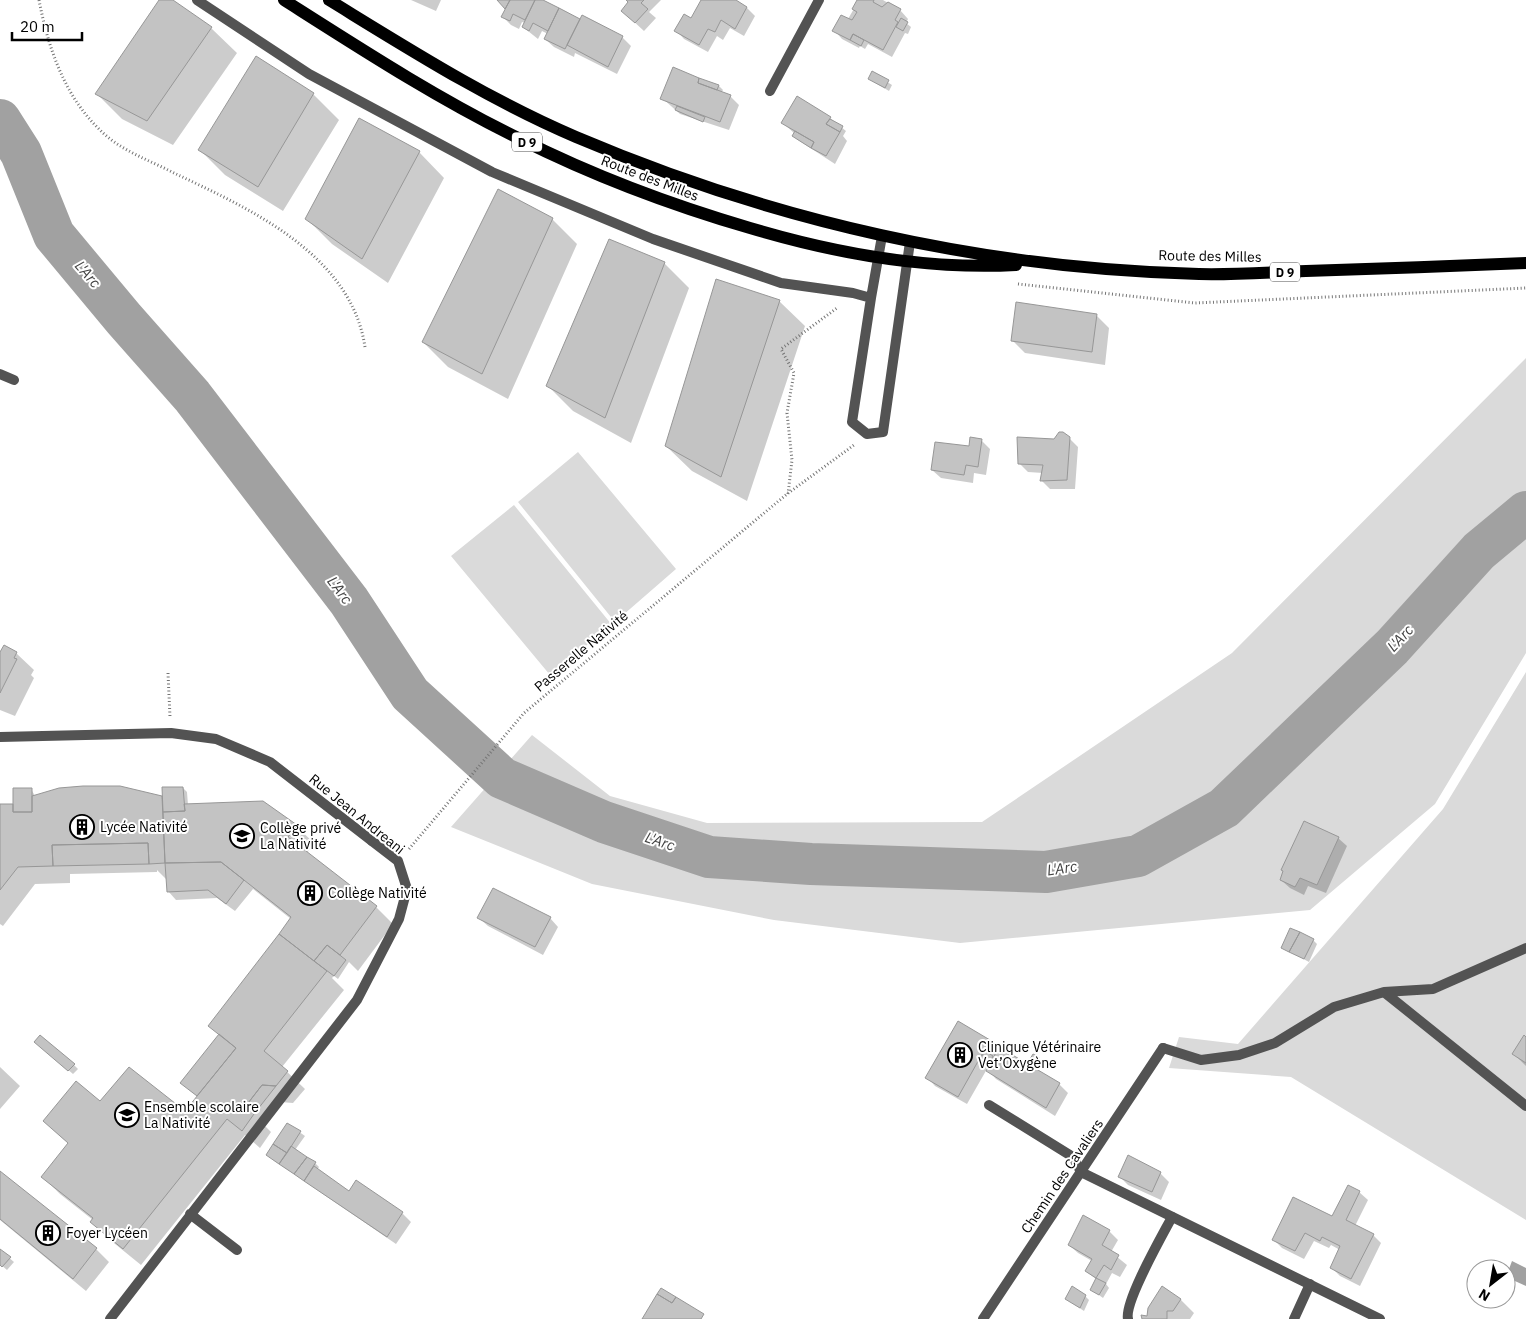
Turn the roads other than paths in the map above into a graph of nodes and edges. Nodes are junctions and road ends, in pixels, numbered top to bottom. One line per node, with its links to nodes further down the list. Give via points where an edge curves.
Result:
1 (197, 0): 12 (street, via 309,74 492,172 653,239 781,283)
2 (284, 0): 8 (main road, Route des Milles / D 9, via 437,94 520,140 597,174 680,207 790,240)
3 (329, 0): 6 (main road, Route des Milles / D 9, via 446,72 575,137 724,193)
4 (820, 0): 5 (street)
5 (770, 91)
6 (882, 236): 7 (main road, Route des Milles / D 9); 8 (street)
7 (910, 242): 9 (street); 10 (main road, Route des Milles / D 9)
8 (877, 257): 9 (main road, Route des Milles / D 9); 12 (street)
9 (906, 261): 10 (main road, Route des Milles / D 9, via 971,268); 12 (street, via 883,432 867,434 852,422)
10 (1044, 263): 11 (main road, Route des Milles / D 9, via 1200,274)
11 (1526, 263)
12 (871, 298)
13 (0, 374): 14 (street)
14 (14, 380)
15 (0, 738): 21 (street, Rue Jean Andreani, via 171,733 216,739 270,762 398,861 406,889 399,919 357,1000)
16 (1526, 948): 17 (street, via 1433,989)
17 (1384, 992): 19 (street); 20 (street, Chemin des Cavaliers, via 1334,1007 1276,1043 1239,1055 1201,1060 1163,1048)
18 (989, 1105): 20 (street, via 1073,1157)
19 (1526, 1106)
20 (1080, 1172): 22 (street); 26 (street, Chemin des Cavaliers)
21 (190, 1214): 23 (street); 25 (street, Rue Jean Andreani)
22 (1172, 1217): 24 (street); 27 (street, via 1135,1290 1126,1314)
23 (237, 1250)
24 (1310, 1284): 28 (street); 29 (street)
25 (110, 1319)
26 (983, 1319)
27 (1128, 1319)
28 (1294, 1319)
29 (1380, 1319)

